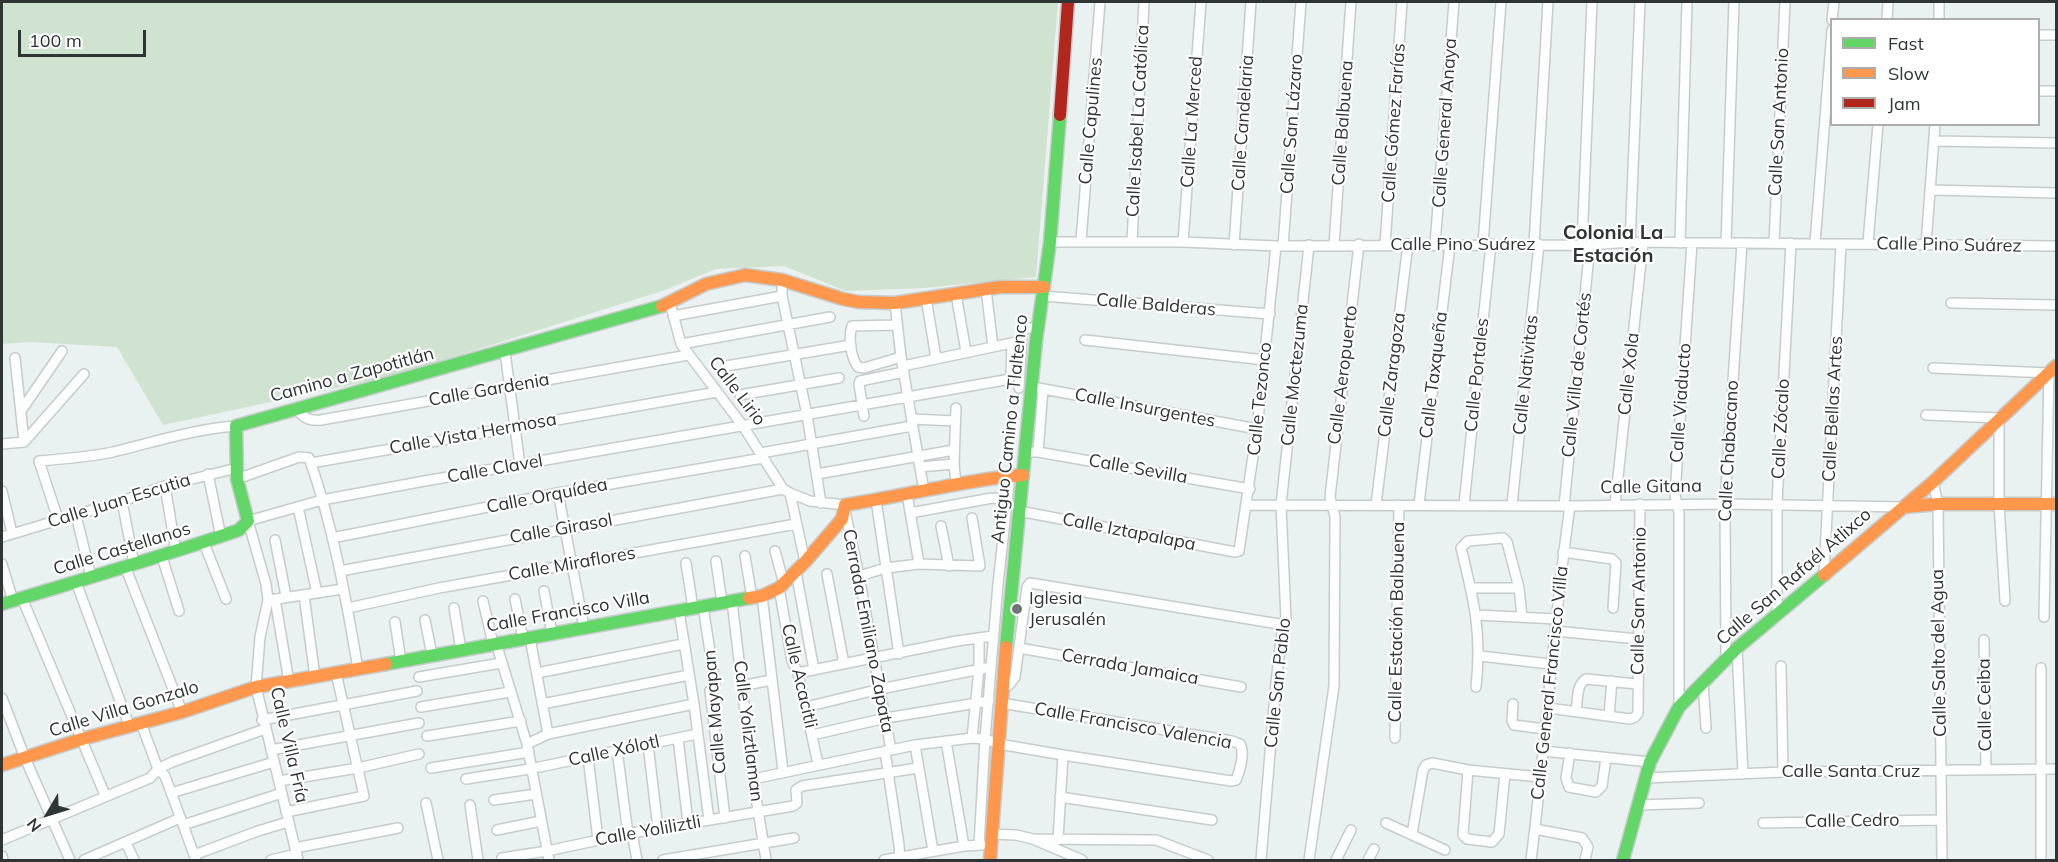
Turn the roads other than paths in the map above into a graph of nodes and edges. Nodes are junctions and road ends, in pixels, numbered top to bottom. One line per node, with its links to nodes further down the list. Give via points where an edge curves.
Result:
1 (1068, 2): 36 (street, Antiguo Camino a Tlaltenco)
2 (1100, 2): 34 (street, Calle Capulines)
3 (1144, 2): 35 (street, Calle Isabel La Católica)
4 (1201, 2): 37 (street, Calle La Merced)
5 (1251, 2): 54 (street, Calle Candelaria)
6 (1301, 2): 61 (street, Calle San Lázaro)
7 (1351, 2): 56 (street, Calle Balbuena)
8 (1402, 2): 57 (street, Calle Gómez Farías)
9 (1454, 2): 50 (street, Calle General Anaya)
10 (1501, 2): 51 (street, Calle Portales)
11 (1548, 2): 52 (street, Calle Nativitas)
12 (1592, 2): 59 (street, Calle Villa de Cortés)
13 (1640, 2): 38 (street)
14 (1687, 2): 40 (street)
15 (1734, 2): 42 (street)
16 (1785, 2): 44 (street, Calle San Antonio)
17 (1834, 2): 20 (street)
18 (1888, 2): 21 (street)
19 (1940, 2): 22 (street)
20 (1832, 18)
21 (1887, 18)
22 (1939, 18)
23 (2040, 35): 24 (street)
24 (2056, 35)
25 (1830, 55): 46 (street)
26 (2040, 91): 27 (street)
27 (2056, 91)
28 (1878, 126): 47 (street)
29 (1935, 126): 30 (street)
30 (1935, 141): 31 (street); 32 (street)
31 (2056, 143)
32 (1931, 190): 33 (street); 60 (street)
33 (2056, 193)
34 (1081, 241): 35 (street, Calle Pino Suárez); 36 (street, Calle Pino Suárez)
35 (1132, 241): 37 (street, Calle Pino Suárez)
36 (1050, 242): 65 (street, Antiguo Camino a Tlaltenco)
37 (1183, 242): 54 (street, Calle Pino Suárez)
38 (1630, 242): 39 (street, Calle Pino Suárez); 59 (street, Calle Pino Suárez)
39 (1642, 243): 40 (street, Calle Pino Suárez); 161 (street, Calle Xola)
40 (1680, 243): 41 (street, Calle Pino Suárez)
41 (1692, 243): 42 (street, Calle Pino Suárez); 162 (street, Calle Viaducto)
42 (1726, 243): 43 (street, Calle Pino Suárez)
43 (1742, 243): 44 (street, Calle Pino Suárez); 151 (street, Calle Chabacano)
44 (1774, 243): 45 (street, Calle Pino Suárez)
45 (1791, 243): 46 (street, Calle Pino Suárez); 152 (street, Calle Zócalo)
46 (1815, 243): 53 (street, Calle Pino Suárez)
47 (1868, 243): 53 (street, Calle Pino Suárez); 60 (street, Calle Pino Suárez)
48 (1359, 244): 56 (street, Calle Pino Suárez); 57 (street, Calle Pino Suárez); 163 (street, Calle Aeropuerto, via 1336,434)
49 (1408, 244): 50 (street, Calle Pino Suárez); 57 (street, Calle Pino Suárez); 164 (street, Calle Zaragoza)
50 (1435, 244): 58 (street, Calle Pino Suárez)
51 (1487, 244): 52 (street, Calle Pino Suárez); 58 (street, Calle Pino Suárez); 159 (street, Calle Portales)
52 (1537, 244): 59 (street, Calle Pino Suárez); 160 (street, Calle Nativitas)
53 (1841, 244): 167 (street, Calle Bellas Artes)
54 (1234, 245): 61 (street, Calle Pino Suárez)
55 (1308, 245): 56 (street, Calle Pino Suárez); 61 (street, Calle Pino Suárez); 157 (street, Calle Moctezuma)
56 (1335, 245)
57 (1385, 245)
58 (1450, 245): 149 (street, Calle Taxqueña)
59 (1586, 245): 165 (street, Calle Villa de Cortés)
60 (1926, 245): 62 (street, Calle Pino Suárez)
61 (1280, 246): 73 (street, Calle Tezonco)
62 (2056, 246)
63 (782, 280): 67 (street); 69 (street, Camino a Zapotitlán, via 745,275 726,278); 70 (street, Camino a Zapotitlán, via 843,299)
64 (986, 289): 65 (street, Camino a Zapotitlán); 66 (street, Camino a Zapotitlán); 83 (street)
65 (1043, 291): 73 (street, Calle Balderas); 78 (street, Antiguo Camino a Tlaltenco)
66 (956, 294): 68 (street, Camino a Zapotitlán); 86 (street)
67 (782, 296): 74 (street); 76 (street)
68 (926, 298): 70 (street, Camino a Zapotitlán); 90 (street)
69 (670, 303): 74 (street, Calle Lirio); 85 (street, Camino a Zapotitlán)
70 (895, 303): 77 (street)
71 (1951, 303): 72 (street)
72 (2056, 305)
73 (1270, 314): 91 (street, Calle Tezonco)
74 (673, 316): 81 (street, Calle Lirio)
75 (830, 316): 76 (street)
76 (789, 325): 81 (street); 87 (street)
77 (897, 325): 82 (street, via 852,326); 92 (street)
78 (1038, 328): 80 (street, via 1026,328); 101 (street, Antiguo Camino a Tlaltenco)
79 (1085, 339): 91 (street)
80 (1016, 343): 83 (street); 100 (street); 104 (street, Calle Clavel, via 1009,378)
81 (681, 344): 88 (street, Calle Lirio)
82 (851, 345): 87 (street); 92 (street, via 858,367)
83 (993, 347): 86 (street)
84 (62, 351): 108 (street)
85 (505, 352): 99 (street); 106 (street, Camino a Zapotitlán)
86 (966, 352): 90 (street)
87 (794, 354): 93 (street); 98 (street)
88 (688, 355): 99 (street, Calle Gardenia); 102 (street, Calle Lirio)
89 (15, 358): 108 (street)
90 (936, 358): 92 (street)
91 (1265, 360): 118 (street, Calle Tezonco)
92 (903, 365): 104 (street); 105 (street, via 860,381)
93 (726, 366)
94 (1933, 368): 95 (street)
95 (2053, 369): 112 (street, Calle San Rafaél Atlixco); 155 (street)
96 (84, 374): 119 (street)
97 (839, 378): 98 (street)
98 (800, 385): 103 (street); 109 (street)
99 (509, 386): 106 (street, Calle Gardenia, via 310,421); 116 (street)
100 (1018, 388)
101 (1038, 388): 118 (street, Calle Insurgentes); 123 (street, Antiguo Camino a Tlaltenco)
102 (717, 392): 116 (street, Calle Vista Hermosa); 117 (street, Calle Lirio)
103 (740, 395)
104 (908, 397): 105 (street, Calle Clavel); 114 (street)
105 (861, 406): 109 (street, Calle Clavel); 111 (street)
106 (295, 408): 115 (street, Camino a Zapotitlán)
107 (956, 408): 113 (street)
108 (21, 411): 119 (street)
109 (807, 415): 117 (street, Calle Clavel); 121 (street)
110 (1926, 415): 112 (street)
111 (864, 416)
112 (1999, 418): 135 (street, Calle San Rafaél Atlixco); 154 (street)
113 (955, 421): 114 (street, Calle Orquídea); 122 (street)
114 (912, 423): 121 (street, Calle Orquídea); 125 (street)
115 (236, 426): 131 (street, Calle Villa Fría); 174 (street, Camino a Zapotitlán, via 213,427 73,459 39,461)
116 (515, 426): 126 (street, Calle Vista Hermosa); 128 (street)
117 (743, 426): 124 (street, Calle Lirio); 128 (street, Calle Clavel)
118 (1257, 429): 138 (street, Calle Tezonco)
119 (24, 442): 120 (street)
120 (2, 444)
121 (813, 444): 124 (street, Calle Orquídea); 132 (street)
122 (954, 450): 125 (street); 127 (street)
123 (1032, 452): 134 (street, Antiguo Camino a Tlaltenco); 138 (street, Calle Sevilla)
124 (762, 455): 140 (street, Calle Lirio); 142 (street, Calle Orquídea)
125 (918, 455): 129 (street); 132 (street)
126 (311, 463): 131 (street, Calle Vista Hermosa, via 309,458 299,457); 144 (street)
127 (954, 464): 129 (street); 136 (street)
128 (520, 465): 144 (street, Calle Clavel)
129 (920, 467): 141 (street)
130 (208, 474): 131 (street, Calle Juan Escutia); 137 (street, Calle Juan Escutia); 181 (street)
131 (237, 474): 175 (street, Calle Villa Fría)
132 (817, 474): 148 (street)
133 (1010, 475): 134 (street); 136 (street); 146 (street)
134 (1023, 475): 170 (street, Antiguo Camino a Tlaltenco)
135 (1934, 482): 153 (street, Calle Salto del Agua); 168 (street, Calle San Rafaél Atlixco)
136 (956, 484): 141 (street)
137 (165, 486): 147 (street, Calle Juan Escutia); 187 (street)
138 (1250, 489): 156 (street, Calle Tezonco)
139 (2, 491): 179 (street)
140 (786, 491): 148 (street); 176 (street, Calle Lirio); 178 (street, Calle Girasol)
141 (924, 491): 143 (street)
142 (558, 493): 178 (street); 182 (street, Calle Orquídea)
143 (907, 494): 145 (street); 171 (street)
144 (322, 500): 166 (street, Calle Clavel); 182 (street)
145 (876, 500): 169 (street); 199 (street)
146 (1008, 500): 171 (street, via 992,498); 240 (street)
147 (122, 501): 172 (street, Calle Juan Escutia); 197 (street)
148 (821, 503): 169 (street)
149 (1419, 504): 158 (street, Calle Gitana); 159 (street, Calle Gitana)
150 (1640, 504): 161 (street, Calle Gitana); 162 (street, Calle Gitana); 243 (street, Calle San Antonio)
151 (1725, 504): 152 (street, Calle Gitana); 162 (street, Calle Gitana); 254 (street, Calle Chabacano)
152 (1777, 504): 167 (street, Calle Gitana); 230 (street, Calle Zócalo)
153 (1938, 504): 154 (street, Calle Gitana); 168 (street, Calle Gitana); 345 (street, Calle Salto del Agua)
154 (1999, 504): 155 (street, Calle Gitana); 221 (street)
155 (2051, 504): 232 (street)
156 (1247, 505): 157 (street, Calle Gitana); 186 (street, Calle Tezonco)
157 (1281, 505): 163 (street, Calle Gitana); 236 (street, Calle San Pablo)
158 (1399, 505): 164 (street, Calle Gitana); 312 (street, Calle Estación Balbuena)
159 (1464, 505): 160 (street, Calle Gitana)
160 (1512, 505): 165 (street, Calle Gitana)
161 (1615, 505): 165 (street, Calle Gitana)
162 (1677, 505): 291 (street, Calle Viaducto)
163 (1332, 506): 164 (street, Calle Gitana); 417 (street, Calle Aeropuerto, via 1334,686)
164 (1376, 506)
165 (1567, 506): 188 (street, Calle General Francisco Villa)
166 (298, 507): 175 (street, Calle Clavel); 212 (street)
167 (1828, 507): 168 (street, Calle Gitana); 203 (street, Calle Bellas Artes)
168 (1904, 507): 203 (street, Calle San Rafaél Atlixco)
169 (845, 508): 192 (street, Calle Francisco Villa, via 836,526); 204 (street, Cerrada Emiliano Zapata)
170 (1019, 512): 186 (street, Calle Iztapalapa); 277 (street, Antiguo Camino a Tlaltenco)
171 (909, 513): 196 (street)
172 (76, 515): 174 (street, Calle Juan Escutia); 205 (street)
173 (972, 518): 198 (street, via 980,566)
174 (57, 519): 179 (street, Calle Juan Escutia)
175 (248, 521): 181 (street, Calle Castellanos, via 239,530); 217 (street, Calle Villa Fría)
176 (796, 524): 192 (street, Calle Lirio); 195 (street, Calle Miraflores)
177 (941, 526): 198 (street)
178 (565, 528): 195 (street); 200 (street, Calle Girasol)
179 (12, 533): 180 (street, Calle Juan Escutia)
180 (2, 537)
181 (221, 537): 184 (street, Calle Castellanos)
182 (332, 538): 200 (street)
183 (275, 540): 214 (street)
184 (204, 543): 187 (street, Calle Castellanos); 216 (street)
185 (775, 551): 207 (street, Calle Acacitli)
186 (1239, 551)
187 (176, 552): 190 (street, Calle Castellanos)
188 (1563, 552): 226 (street, via 1612,559 1616,563); 233 (street, Calle General Francisco Villa)
189 (745, 556): 215 (street)
190 (162, 557): 197 (street, Calle Castellanos); 227 (street)
191 (716, 561): 222 (street, Calle Yoliztlaman)
192 (805, 562): 201 (street, Calle Francisco Villa)
193 (686, 563): 223 (street, Calle Mayapan)
194 (2, 564): 219 (street)
195 (572, 564): 224 (street, Calle Miraflores); 237 (street)
196 (919, 564): 198 (street); 199 (street)
197 (130, 565): 205 (street, Calle Castellanos); 296 (street)
198 (949, 566)
199 (886, 568): 204 (street); 250 (street)
200 (340, 571): 210 (street)
201 (796, 572): 207 (street, Calle Francisco Villa); 264 (street)
202 (827, 573): 257 (street)
203 (1824, 573): 230 (street, Calle San Rafaél Atlixco)
204 (859, 576): 253 (street, Cerrada Emiliano Zapata)
205 (91, 577): 206 (street, Calle Castellanos)
206 (76, 582): 219 (street, Calle Castellanos); 301 (street)
207 (781, 586): 215 (street, Calle Francisco Villa); 267 (street, Calle Acacitli, via 792,661)
208 (1471, 588): 209 (street); 209 (street, via 1461,548 1468,542 1503,538 1510,549); 229 (street)
209 (1519, 588): 231 (street)
210 (343, 589): 212 (street); 224 (street)
211 (544, 591): 239 (street)
212 (317, 593): 213 (street)
213 (304, 595): 214 (street); 269 (street)
214 (286, 596): 217 (street)
215 (757, 597): 222 (street, Calle Francisco Villa); 271 (street)
216 (226, 599)
217 (272, 599): 274 (street); 278 (street, Calle Villa Fría, via 260,637)
218 (515, 599): 241 (street)
219 (12, 601): 313 (street)
220 (483, 601): 245 (street)
221 (2005, 601)
222 (727, 602): 223 (street, Calle Francisco Villa); 276 (street, Calle Yoliztlaman)
223 (698, 607): 228 (street, Calle Francisco Villa); 367 (street, Calle Mayapan, via 715,684 710,692)
224 (348, 608): 262 (street)
225 (454, 608): 249 (street)
226 (1613, 608)
227 (179, 611)
228 (680, 611): 237 (street, Calle Francisco Villa); 246 (street)
229 (1477, 615): 231 (street); 252 (street)
230 (1777, 615): 248 (street, Calle San Rafaél Atlixco)
231 (1522, 617): 233 (street)
232 (2044, 617)
233 (1557, 619): 238 (street, Calle General Francisco Villa)
234 (425, 620): 251 (street)
235 (395, 622): 255 (street)
236 (1285, 625): 247 (street, via 1030,583); 416 (street, Calle San Pablo, via 1276,682)
237 (584, 627): 239 (street, Calle Francisco Villa)
238 (1555, 631): 243 (street); 258 (street, Calle General Francisco Villa)
239 (552, 633): 241 (street, Calle Francisco Villa)
240 (993, 636): 242 (street); 260 (street)
241 (526, 638): 245 (street, Calle Francisco Villa); 266 (street)
242 (979, 638): 250 (street); 263 (street)
243 (1638, 639): 275 (street, Calle San Antonio)
244 (1984, 640): 341 (street, Calle Ceiba)
245 (495, 644): 249 (street, Calle Francisco Villa); 256 (street)
246 (683, 644): 266 (street); 268 (street)
247 (1019, 648): 277 (street, via 1015,677); 279 (street, Cerrada Jamaica)
248 (1737, 648): 254 (street, Calle San Rafaél Atlixco); 348 (street)
249 (461, 650): 251 (street, Calle Francisco Villa)
250 (899, 654): 253 (street)
251 (432, 655): 255 (street, Calle Francisco Villa)
252 (1479, 656): 258 (street); 280 (street)
253 (874, 658): 257 (street); 281 (street, Cerrada Emiliano Zapata)
254 (1726, 658): 273 (street, Calle San Rafaél Atlixco)
255 (401, 661): 262 (street, Calle Francisco Villa)
256 (501, 663): 270 (street); 283 (street)
257 (844, 664): 264 (street)
258 (1550, 664): 294 (street, Calle General Francisco Villa)
259 (1781, 666): 344 (street)
260 (991, 667): 263 (street); 286 (street)
261 (2041, 668): 342 (street)
262 (358, 669): 265 (street, Calle Francisco Villa)
263 (979, 669): 281 (street); 285 (street)
264 (814, 670): 267 (street)
265 (336, 673): 269 (street, Calle Francisco Villa); 287 (street)
266 (537, 673): 288 (street)
267 (798, 673): 293 (street, Calle Acacitli)
268 (689, 675): 288 (street); 289 (street)
269 (315, 677): 274 (street, Calle Francisco Villa)
270 (419, 677)
271 (771, 680): 276 (street); 343 (street)
272 (1612, 681): 275 (street); 295 (street, via 1582,681); 297 (street)
273 (1703, 681): 291 (street, Calle San Rafaél Atlixco); 303 (street)
274 (289, 682): 278 (street, Calle Francisco Villa)
275 (1637, 684): 297 (street, Calle San Antonio, via 1635,717)
276 (742, 686): 352 (street, Calle Yoliztlaman)
277 (1003, 686): 286 (street, Antiguo Camino a Tlaltenco)
278 (256, 687): 296 (street, Calle Villa Gonzalo); 302 (street, Calle Villa Fría)
279 (1241, 687)
280 (1476, 687)
281 (880, 689): 293 (street); 298 (street, Cerrada Emiliano Zapata)
282 (417, 691): 287 (street)
283 (510, 692): 292 (street); 299 (street)
284 (2, 698): 328 (street)
285 (975, 702): 286 (street); 298 (street); 311 (street)
286 (995, 702): 314 (street); 317 (street, Antiguo Camino a Tlaltenco); 326 (street, Calle Francisco Valencia, via 1232,741 1243,749 1238,775 1231,782)
287 (342, 704): 302 (street); 308 (street)
288 (542, 704): 305 (street)
289 (694, 704): 305 (street); 306 (street)
290 (1513, 704): 304 (street, via 1514,725)
291 (1679, 706): 331 (street, Calle San Rafaél Atlixco)
292 (421, 707)
293 (806, 707): 307 (street, Calle Acacitli)
294 (1548, 708): 295 (street); 304 (street, Calle General Francisco Villa)
295 (1576, 711): 297 (street)
296 (182, 712): 301 (street, Calle Villa Gonzalo)
297 (1609, 715)
298 (886, 718): 307 (street); 322 (street, Cerrada Emiliano Zapata)
299 (521, 721): 309 (street); 319 (street)
300 (419, 723): 308 (street)
301 (135, 724): 313 (street, Calle Villa Gonzalo); 337 (street)
302 (264, 724): 320 (street, Calle Villa Fría); 337 (street)
303 (1706, 728)
304 (1545, 729): 323 (street, Calle General Francisco Villa)
305 (548, 734): 319 (street)
306 (697, 734): 310 (street, Calle Xólotl); 368 (street)
307 (812, 735): 332 (street, Calle Acacitli)
308 (350, 736): 320 (street); 334 (street)
309 (427, 736)
310 (678, 738): 316 (street, Calle Xólotl); 374 (street)
311 (972, 738): 314 (street); 315 (street)
312 (1395, 738)
313 (82, 739): 328 (street, Calle Villa Gonzalo); 357 (street)
314 (985, 739): 317 (street); 389 (street)
315 (946, 741): 318 (street); 392 (street)
316 (648, 744): 321 (street, Calle Xólotl); 378 (street)
317 (999, 744): 326 (street, Calle Francisco Valencia); 389 (street, Antiguo Camino a Tlaltenco)
318 (915, 745): 322 (street); 336 (street)
319 (528, 748): 335 (street); 338 (street)
320 (271, 750): 330 (street, Calle Villa Fría)
321 (617, 750): 327 (street, Calle Xólotl); 382 (street)
322 (888, 751): 332 (street); 346 (street, Cerrada Emiliano Zapata)
323 (1543, 751): 324 (street); 349 (street, Calle General Francisco Villa)
324 (1570, 753): 329 (street); 329 (street, via 1566,778 1569,787 1596,792 1602,786)
325 (419, 754): 334 (street)
326 (1064, 755): 358 (street)
327 (588, 757): 338 (street, Calle Xólotl); 387 (street)
328 (25, 758): 333 (street, Calle Villa Gonzalo); 366 (street)
329 (1606, 758): 331 (street)
330 (274, 762): 353 (street, Calle Villa Fría); 354 (street)
331 (1650, 762): 350 (street, Calle San Rafaél Atlixco)
332 (819, 764): 343 (street)
333 (2, 765)
334 (358, 768): 353 (street); 364 (street, via 364,796)
335 (431, 768)
336 (918, 768): 346 (street); 395 (street)
337 (158, 769): 354 (street); 357 (street, via 150,778)
338 (530, 769): 351 (street, Calle Xólotl); 356 (street)
339 (2056, 769): 342 (street, Calle Santa Cruz)
340 (1468, 770): 347 (street); 347 (street, via 1463,835 1492,842 1499,834); 383 (street, via 1426,765)
341 (1986, 770): 342 (street, Calle Santa Cruz); 345 (street, Calle Santa Cruz)
342 (2039, 770): 424 (street)
343 (783, 771): 352 (street)
344 (1783, 772): 345 (street, Calle Santa Cruz); 348 (street, Calle Santa Cruz)
345 (1940, 772): 370 (street, Calle Salto del Agua)
346 (889, 773): 365 (street, Calle Yoliliztli, via 802,786 796,790 797,803 793,806); 401 (street, Cerrada Emiliano Zapata)
347 (1505, 774): 349 (street)
348 (1743, 774): 350 (street, Calle Santa Cruz)
349 (1540, 777): 379 (street, Calle General Francisco Villa)
350 (1646, 778): 363 (street, Calle San Rafaél Atlixco)
351 (466, 779)
352 (753, 779): 365 (street, Calle Yoliztlaman)
353 (279, 781): 355 (street, Calle Villa Fría)
354 (171, 793): 372 (street)
355 (282, 793): 364 (street, Calle Villa Fría); 372 (street)
356 (536, 794): 359 (street); 371 (street)
357 (105, 795): 366 (street)
358 (1060, 797): 369 (street); 388 (street)
359 (494, 800)
360 (426, 803): 407 (street)
361 (1699, 803): 363 (street)
362 (470, 805): 408 (street)
363 (1639, 805): 422 (street, Calle San Rafaél Atlixco)
364 (286, 812): 373 (street, Calle Villa Fría)
365 (758, 812): 367 (street, Calle Yoliliztli); 390 (street, Calle Yoliztlaman)
366 (51, 818): 386 (street); 403 (street)
367 (725, 818): 368 (street, Calle Yoliliztli)
368 (709, 820): 374 (street, Calle Yoliliztli)
369 (1212, 820)
370 (1940, 820): 376 (street, Calle Cedro); 423 (street, Calle Salto del Agua)
371 (541, 821): 380 (street); 398 (street)
372 (181, 822): 391 (street); 399 (street)
373 (288, 822): 396 (street, Calle Villa Fría); 399 (street)
374 (688, 823): 378 (street, Calle Yoliliztli)
375 (1386, 823): 383 (street)
376 (1763, 823)
377 (398, 828): 396 (street)
378 (658, 829): 382 (street, Calle Yoliliztli)
379 (1535, 829): 420 (street, Calle General Francisco Villa); 421 (street, via 1582,838 1588,847)
380 (497, 830)
381 (1351, 830): 418 (street)
382 (630, 834): 387 (street, Calle Yoliliztli); 409 (street)
383 (1412, 834): 394 (street)
384 (794, 838): 390 (street)
385 (1034, 839): 388 (street); 389 (street, via 1016,835); 414 (street)
386 (2, 840)
387 (598, 840): 398 (street, Calle Yoliliztli)
388 (1058, 840): 415 (street, via 1156,840)
389 (987, 841): 392 (street); 413 (street, Antiguo Camino a Tlaltenco)
390 (763, 842): 410 (street); 411 (street, Calle Yoliztlaman)
391 (126, 843): 404 (street); 405 (street)
392 (964, 846): 395 (street)
393 (1374, 849): 419 (street)
394 (1445, 849)
395 (933, 851): 401 (street)
396 (297, 854): 406 (street)
397 (2, 856): 402 (street)
398 (548, 856): 400 (street, Calle Yoliliztli)
399 (195, 858)
400 (502, 858)
401 (900, 859): 412 (street)
402 (3, 861)
403 (70, 861)
404 (84, 861)
405 (134, 861)
406 (271, 861)
407 (438, 861)
408 (478, 861)
409 (637, 861)
410 (663, 861)
411 (766, 861)
412 (884, 861)
413 (990, 861)
414 (1082, 861)
415 (1208, 861)
416 (1261, 861)
417 (1309, 861)
418 (1336, 861)
419 (1368, 861)
420 (1531, 861)
421 (1585, 861)
422 (1623, 861)
423 (1941, 861)
424 (2041, 861)

